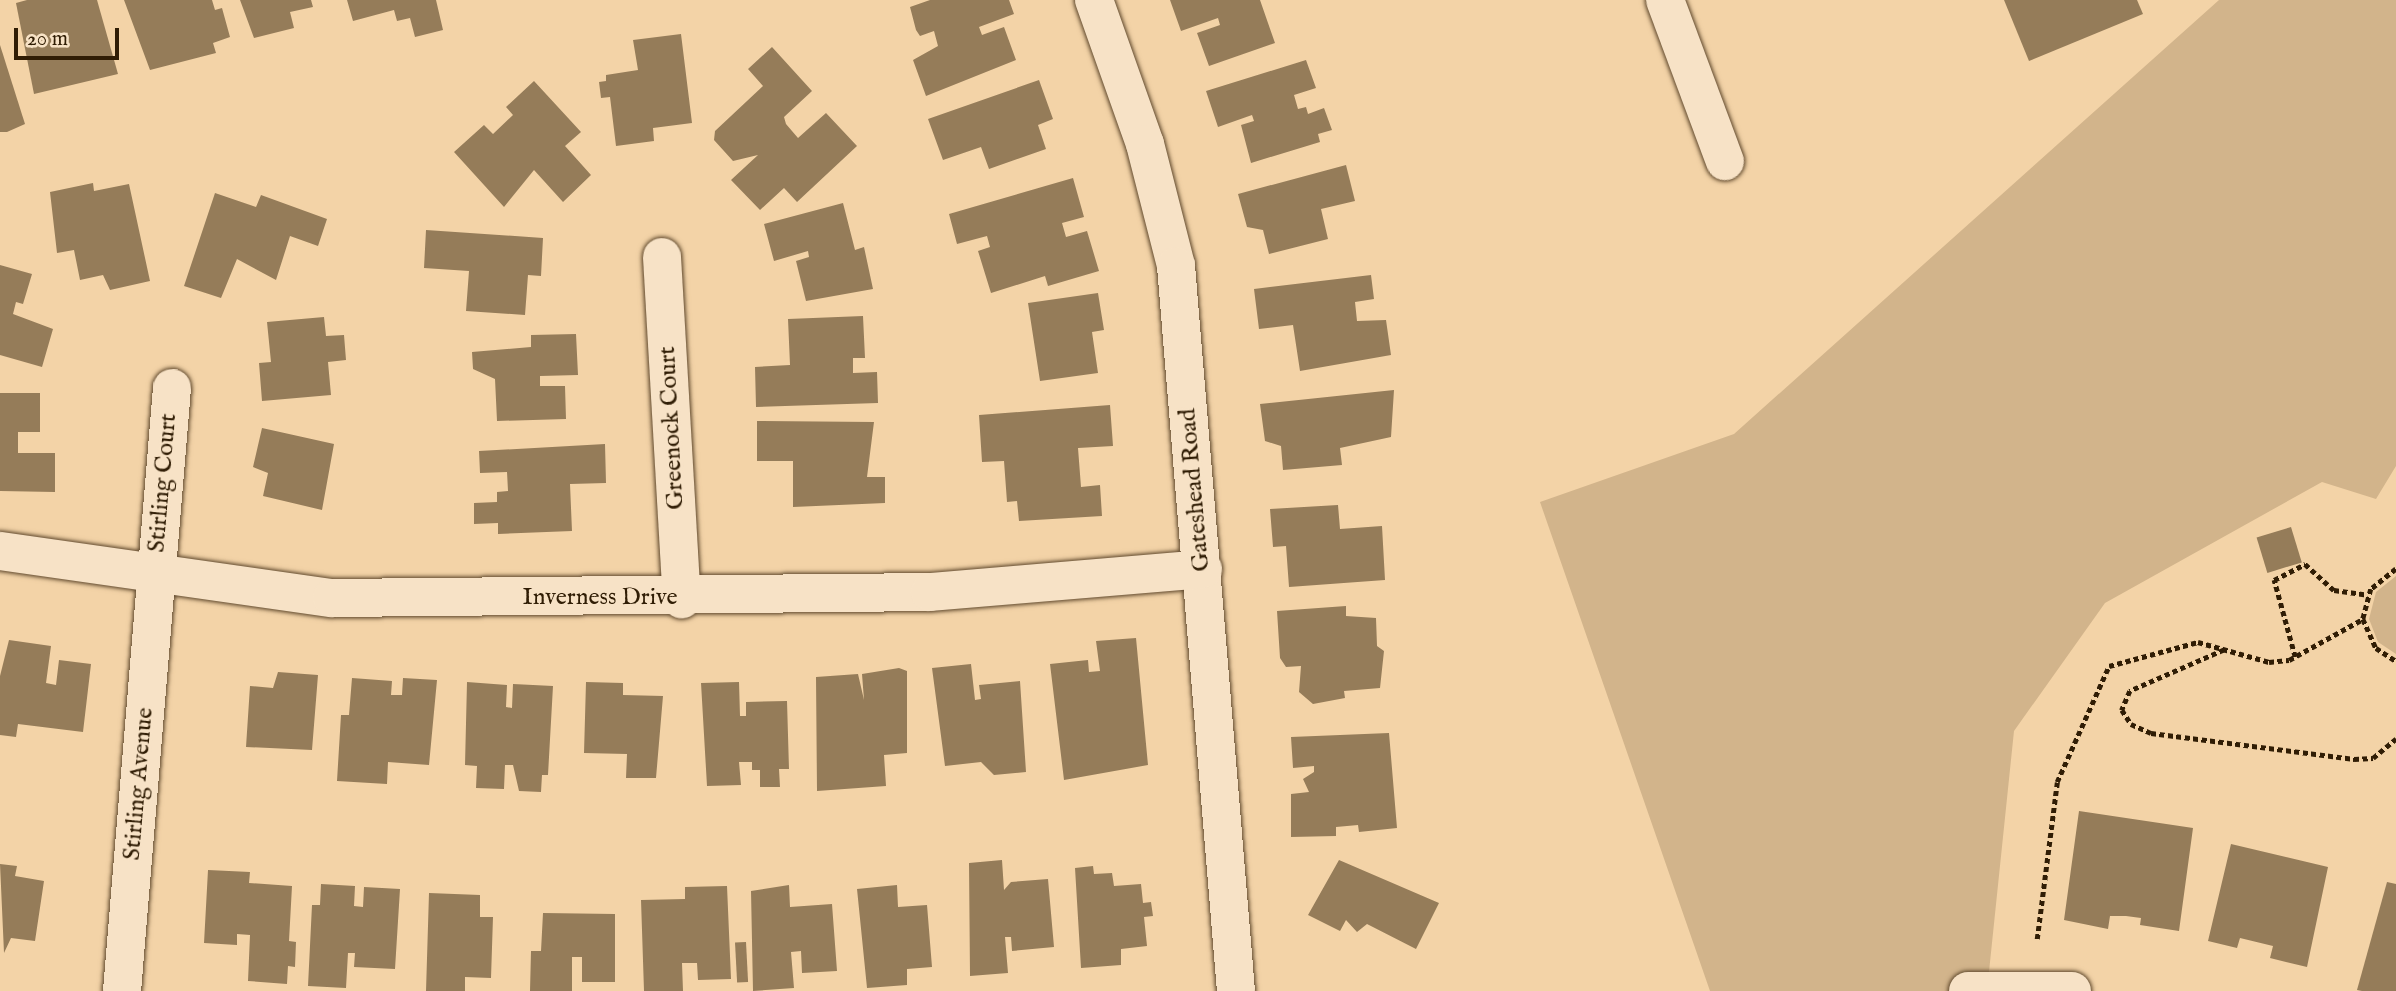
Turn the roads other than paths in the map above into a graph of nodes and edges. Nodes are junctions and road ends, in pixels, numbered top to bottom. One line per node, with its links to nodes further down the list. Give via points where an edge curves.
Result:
1 (1094, 0): 7 (street, Gateshead Road, via 1145,144 1176,266)
2 (1665, 0): 3 (street)
3 (1725, 161)
4 (662, 257): 9 (street, Greenock Court)
5 (172, 388): 8 (street, Stirling Court)
6 (0, 551): 8 (street, Inverness Drive)
7 (1203, 569): 9 (street, Inverness Drive, via 930,592); 11 (street, Gateshead Road)
8 (155, 578): 9 (street, Inverness Drive, via 332,598); 10 (street, Stirling Avenue)
9 (682, 599)
10 (122, 991)
11 (1236, 991)
12 (1968, 991): 13 (street)
13 (2072, 991)

